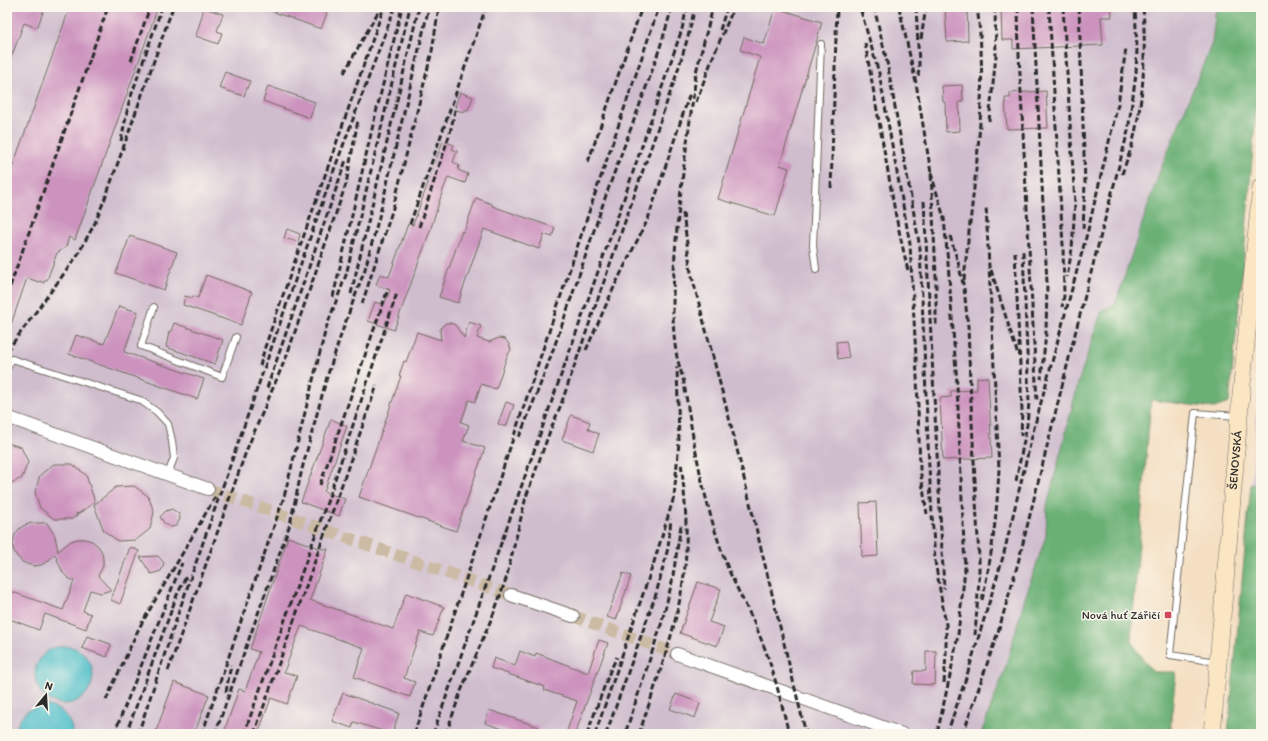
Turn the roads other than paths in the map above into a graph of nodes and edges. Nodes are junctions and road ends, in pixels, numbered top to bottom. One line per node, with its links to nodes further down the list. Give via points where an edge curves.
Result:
1 (821, 44): 3 (lane, via 813,246)
2 (1261, 187): 7 (street, ŠENOVSKÁ)
3 (816, 269)
4 (154, 307): 5 (lane, via 141,346 222,377)
5 (236, 337)
6 (7, 368): 9 (lane, via 12,359 140,400 168,424 174,458)
7 (1239, 416): 14 (street, ŠENOVSKÁ); 14 (lane, via 1194,413 1170,655)
8 (7, 418): 9 (street)
9 (168, 474): 10 (street)
10 (208, 489)
11 (511, 595): 12 (street)
12 (573, 616)
13 (677, 654): 15 (street)
14 (1218, 662): 16 (street, ŠENOVSKÁ)
15 (902, 734)
16 (1212, 734)

